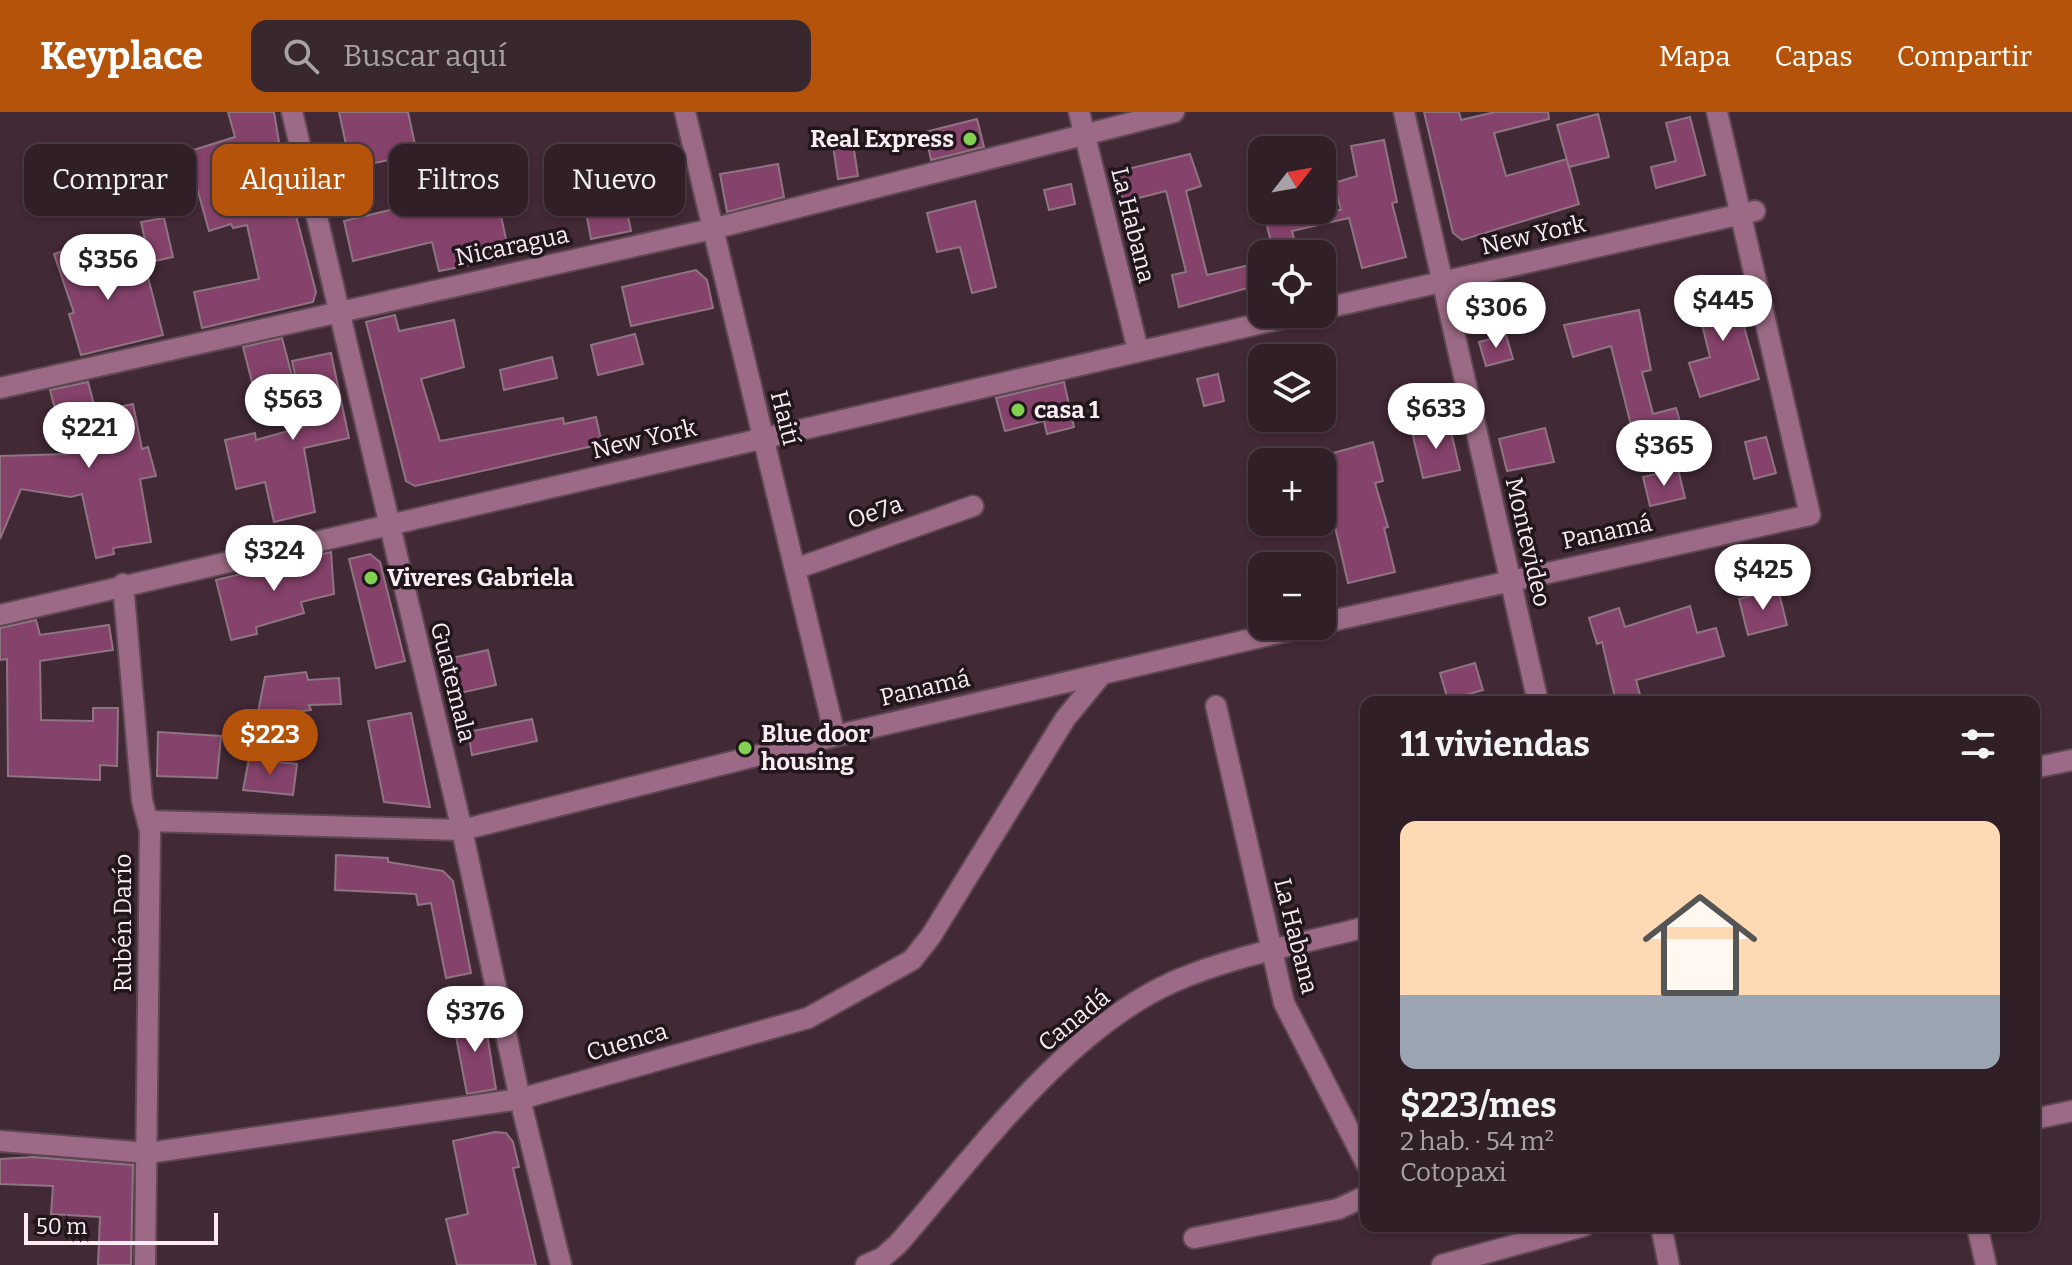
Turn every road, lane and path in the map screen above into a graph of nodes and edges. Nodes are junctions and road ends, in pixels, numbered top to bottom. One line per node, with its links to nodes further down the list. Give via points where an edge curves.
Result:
1 (292, 112): 12 (street, Guatemala)
2 (685, 112): 9 (street, Haití)
3 (1079, 112): 7 (street, La Habana)
4 (1174, 112): 7 (street, Nicaragua)
5 (1404, 112): 10 (street, Montevideo)
6 (1717, 112): 8 (street)
7 (1084, 134): 9 (street, Nicaragua); 14 (street, La Habana)
8 (1747, 213): 10 (street, New York); 20 (street, Panamá, via 1810,515)
9 (712, 229): 12 (street, Nicaragua); 16 (street, Haití)
10 (1441, 283): 11 (street, New York); 20 (street, Montevideo)
11 (1336, 306)
12 (338, 310): 15 (street, Nicaragua); 18 (street, Guatemala)
13 (1248, 326): 14 (street, New York)
14 (1138, 350): 16 (street, New York)
15 (0, 388)
16 (763, 438): 18 (street, New York); 19 (street, Haití)
17 (973, 506): 19 (street, Oe7a)
18 (388, 524): 21 (street, New York); 32 (street, Guatemala)
19 (795, 569): 28 (street, Haití)
20 (1510, 579): 23 (street, Panamá); 26 (street, Montevideo)
21 (123, 584): 22 (street, New York); 31 (street, Rubén Darío, via 142,800)
22 (0, 615)
23 (1336, 620)
24 (1248, 640): 25 (street, Panamá)
25 (1102, 674): 28 (street, Panamá); 35 (street, Cuenca, via 1065,719 912,960 808,1018)
26 (1537, 696)
27 (1216, 706): 34 (street, La Habana)
28 (835, 736): 32 (street, Panamá)
29 (2072, 760): 30 (street)
30 (2040, 767)
31 (149, 821): 32 (street, Panamá); 40 (street, Rubén Darío)
32 (462, 830): 35 (street, Guatemala)
33 (1360, 929): 34 (street, Canadá)
34 (1270, 952): 39 (street, La Habana, via 1284,1003); 46 (street, Canadá, via 1173,982 1109,1020 1049,1073)
35 (520, 1099): 40 (street, Cuenca); 48 (street, Guatemala)
36 (2072, 1111): 37 (street)
37 (2040, 1118)
38 (0, 1141): 40 (street, Cuenca)
39 (1360, 1151)
40 (148, 1153): 47 (street, Rubén Darío)
41 (1360, 1199): 45 (street, via 1338,1209)
42 (1562, 1232): 49 (street)
43 (1662, 1232): 50 (street)
44 (1978, 1232): 51 (street)
45 (1194, 1238)
46 (878, 1263)
47 (145, 1265)
48 (561, 1265)
49 (1442, 1265)
50 (1669, 1265)
51 (1986, 1265)

